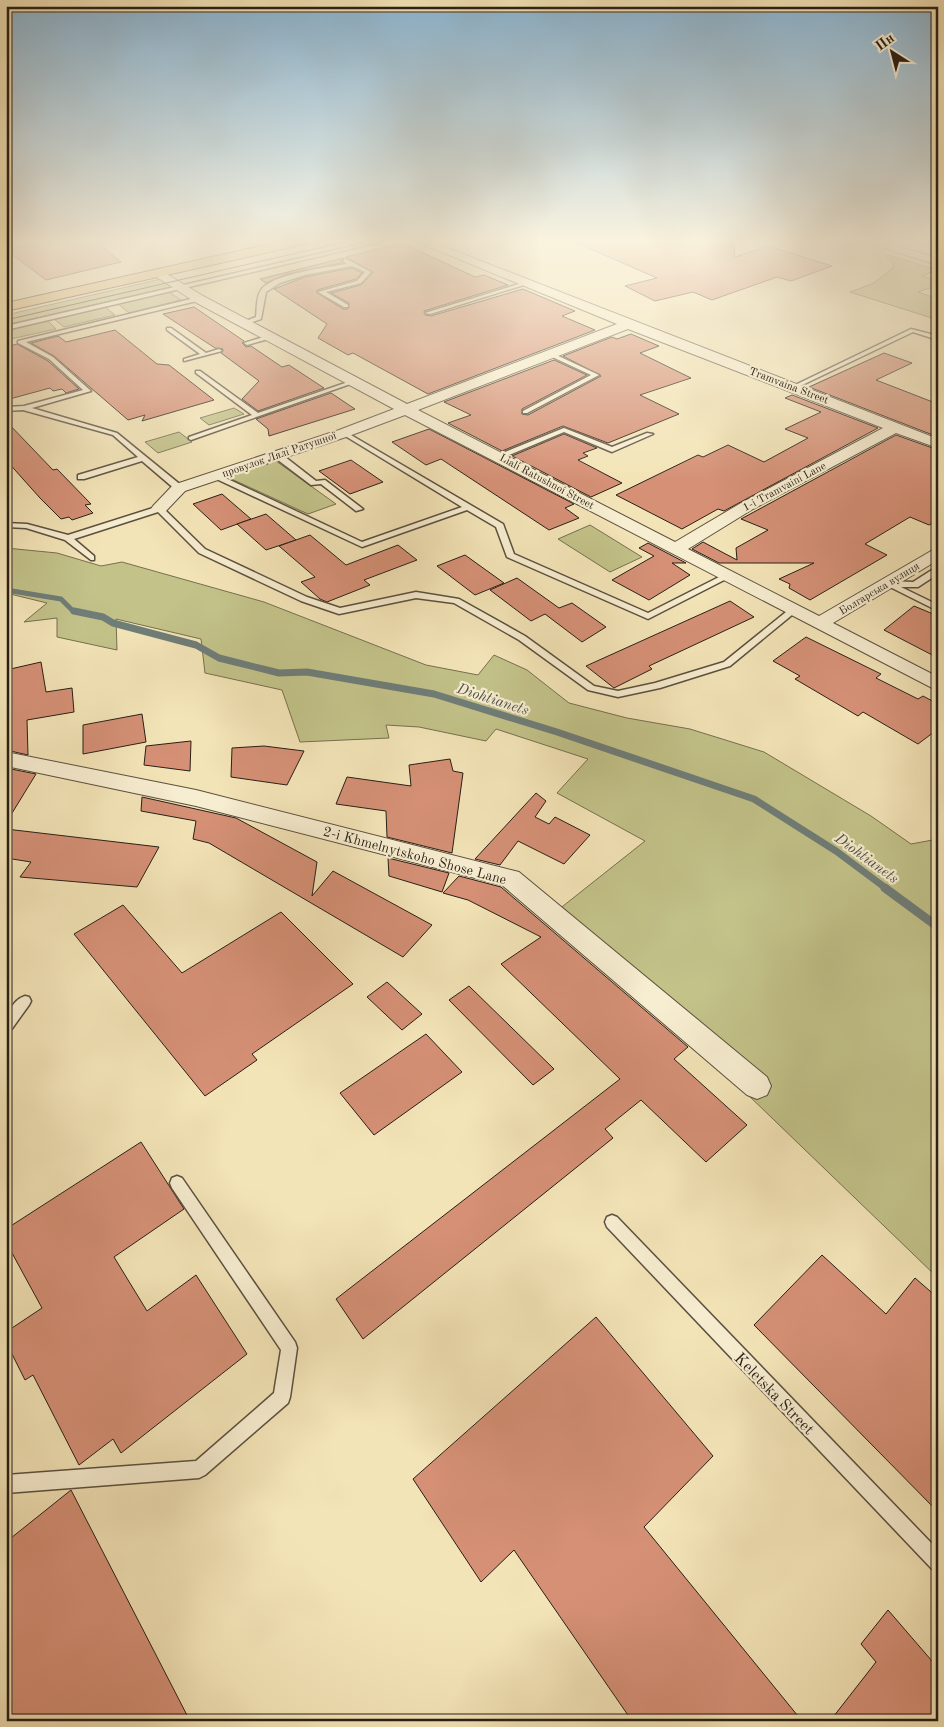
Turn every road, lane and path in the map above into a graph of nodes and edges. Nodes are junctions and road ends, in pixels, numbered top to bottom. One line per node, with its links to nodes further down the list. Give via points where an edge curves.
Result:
1 (38, 321): 8 (lane)
2 (109, 321): 20 (lane, via 20,342 51,358 88,391)
3 (239, 321): 6 (street, Liali Ratushnoi Street)
4 (251, 321): 6 (lane)
5 (615, 321): 7 (street, Tramvaina Street)
6 (244, 323): 10 (street, Liali Ratushnoi Street)
7 (626, 325): 14 (street, провулок Лялі Ратушної); 19 (street, Tramvaina Street)
8 (6, 328)
9 (169, 329): 15 (lane)
10 (270, 337): 12 (lane); 18 (street, Liali Ratushnoi Street)
11 (938, 338): 19 (lane, via 913,330)
12 (247, 343)
13 (219, 351): 15 (lane)
14 (550, 354): 22 (street, провулок Лялі Ратушної); 23 (lane, via 596,375)
15 (205, 355): 16 (lane)
16 (186, 360)
17 (198, 372): 24 (lane)
18 (353, 382): 22 (street, Liali Ratushnoi Street); 24 (lane)
19 (794, 387): 25 (street, Tramvaina Street)
20 (23, 408): 21 (lane); 32 (lane, via 111,432)
21 (6, 409)
22 (406, 409): 26 (street, провулок Лялі Ратушної); 31 (street, Liali Ratushnoi Street)
23 (525, 412)
24 (257, 415): 28 (lane)
25 (895, 427): 29 (street, Tramvaina Street); 41 (street, 1-i Tramvaini Lane, via 747,506)
26 (344, 433): 30 (street, провулок Лялі Ратушної); 36 (lane)
27 (649, 434): 31 (lane, via 612,450 564,430)
28 (191, 438)
29 (938, 444)
30 (277, 456): 33 (street, провулок Лялі Ратушної); 38 (lane, via 314,483 322,482)
31 (499, 456): 41 (street, Liali Ratushnoi Street)
32 (143, 458): 34 (lane); 35 (lane)
33 (214, 476): 35 (street, провулок Лялі Ратушної); 36 (lane, via 362,545)
34 (80, 478)
35 (179, 488): 37 (street, провулок Лялі Ратушної)
36 (468, 507): 45 (lane, via 500,526 510,555 648,616)
37 (159, 509): 40 (lane); 48 (lane, via 202,551 304,599 339,611 416,595 456,601 522,638 591,688 618,694 665,684 727,664)
38 (359, 509)
39 (6, 525): 40 (lane, via 27,526)
40 (68, 538): 43 (lane)
41 (675, 549): 45 (street, Liali Ratushnoi Street)
42 (938, 552): 46 (street, Болгарська вулиця)
43 (91, 558)
44 (938, 570): 46 (lane, via 915,585)
45 (728, 576): 48 (street, Liali Ratushnoi Street)
46 (888, 584): 47 (lane); 49 (street, Болгарська вулиця)
47 (938, 608)
48 (794, 610): 49 (street, Liali Ratushnoi Street)
49 (819, 624): 50 (street, Liali Ratushnoi Street)
50 (938, 685)
51 (6, 759): 54 (street, 2-i Khmelnytskoho Shose Lane, via 196,798 510,878)
52 (25, 1001): 53 (lane)
53 (6, 1026)
54 (757, 1086)
55 (178, 1183): 57 (lane, via 289,1348 282,1397 199,1469)
56 (612, 1222): 58 (lane, Keletska Street)
57 (6, 1484)
58 (938, 1564)

